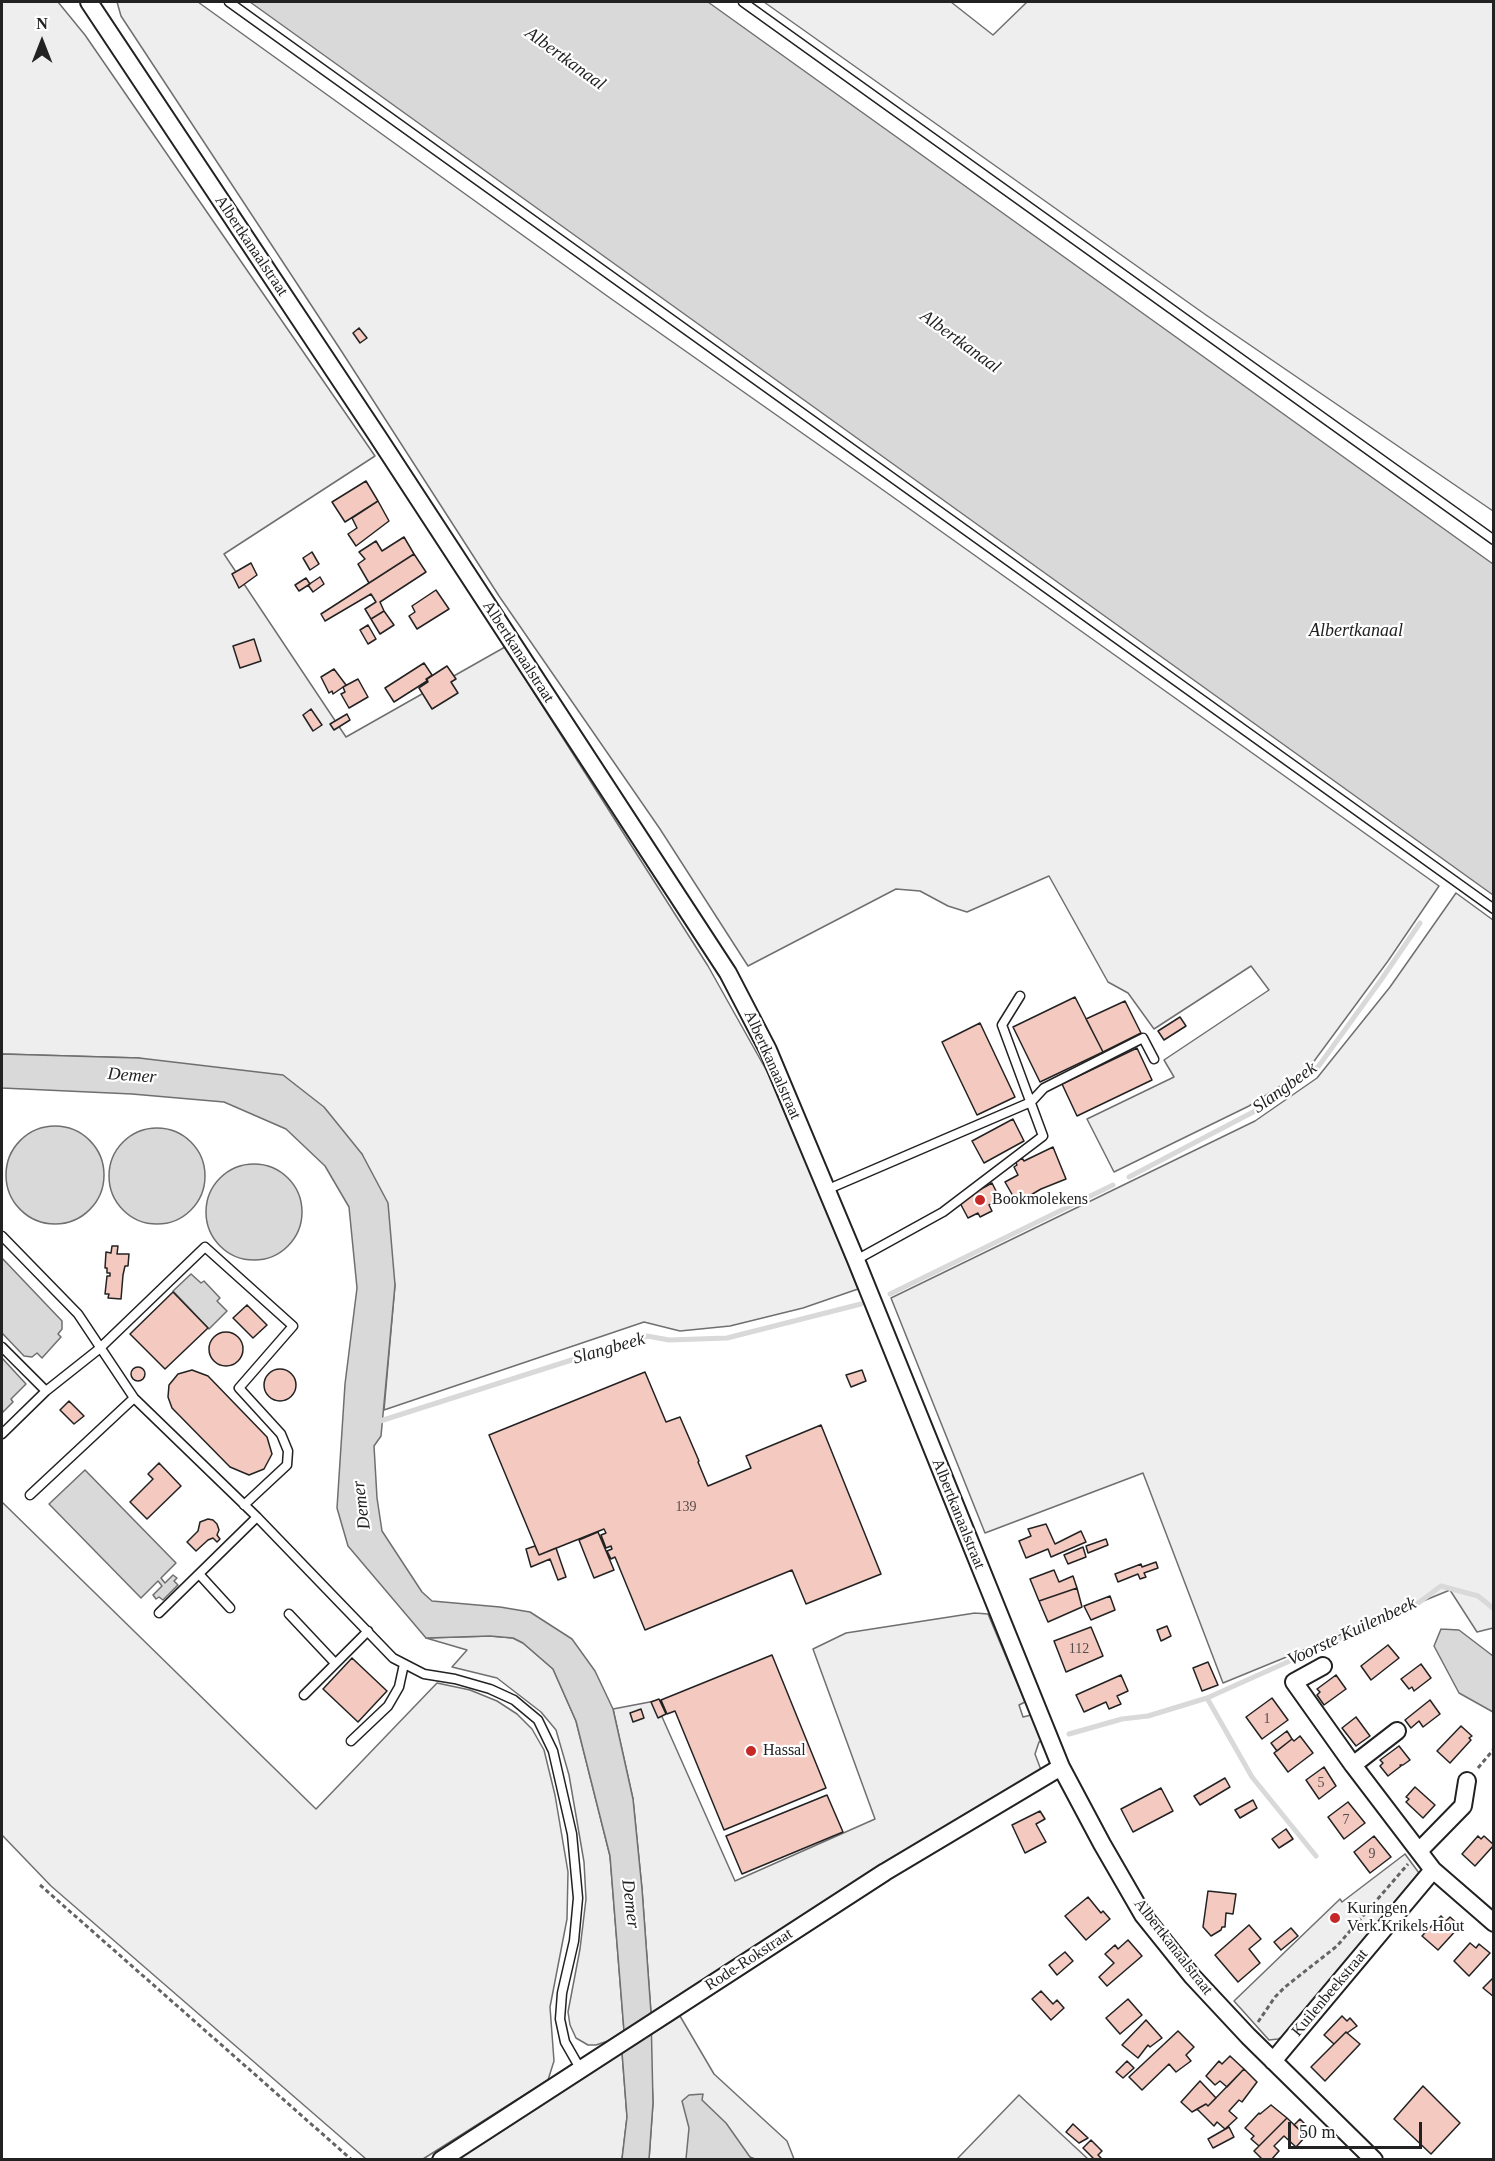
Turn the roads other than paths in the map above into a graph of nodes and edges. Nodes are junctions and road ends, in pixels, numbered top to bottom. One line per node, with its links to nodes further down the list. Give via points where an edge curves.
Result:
1 (89, 2): 9 (street, Albertkanaalstraat, via 728,973 768,1050)
2 (229, 2): 5 (lane)
3 (743, 2): 4 (lane)
4 (1494, 540)
5 (1494, 909)
6 (1020, 996): 8 (lane, via 1002,1025)
7 (1154, 1059): 8 (lane, via 1143,1038 1044,1088)
8 (1031, 1102): 9 (lane); 11 (lane, via 1043,1136 943,1212)
9 (826, 1190): 11 (street, Albertkanaalstraat)
10 (2, 1236): 13 (lane, via 78,1314)
11 (856, 1260): 32 (street, Albertkanaalstraat)
12 (2, 1347): 14 (lane)
13 (99, 1349): 14 (lane); 15 (lane); 18 (lane, via 205,1247 293,1326 239,1388 281,1434 288,1451 286,1465)
14 (46, 1391): 16 (lane)
15 (134, 1398): 17 (lane); 18 (lane)
16 (2, 1434)
17 (30, 1495)
18 (244, 1505): 19 (lane)
19 (256, 1517): 20 (lane); 24 (lane)
20 (199, 1574): 21 (lane); 22 (lane)
21 (230, 1608)
22 (159, 1613)
23 (289, 1614): 25 (lane)
24 (368, 1631): 25 (lane); 26 (lane, via 393,1658)
25 (335, 1664): 28 (lane)
26 (404, 1664): 30 (lane, via 399,1687 388,1706); 38 (lane, via 424,1674 490,1689 514,1700 538,1720 553,1752 572,1834 578,1898 560,2019 565,2042)
27 (1323, 1666): 31 (street, via 1294,1682)
28 (304, 1695)
29 (1397, 1731): 31 (street)
30 (351, 1741)
31 (1353, 1765): 34 (street)
32 (1061, 1767): 37 (street, Albertkanaalstraat, via 1143,1915 1192,1976); 38 (street, Rode-Rokstraat, via 885,1872)
33 (1467, 1781): 34 (street, via 1462,1806)
34 (1419, 1851): 35 (street)
35 (1433, 1870): 36 (street); 37 (street, Kuilenbeekstraat)
36 (1494, 1923)
37 (1273, 2061): 40 (street, Albertkanaalstraat)
38 (581, 2070): 39 (street, Rode-Rokstraat)
39 (441, 2160)
40 (1374, 2160)

